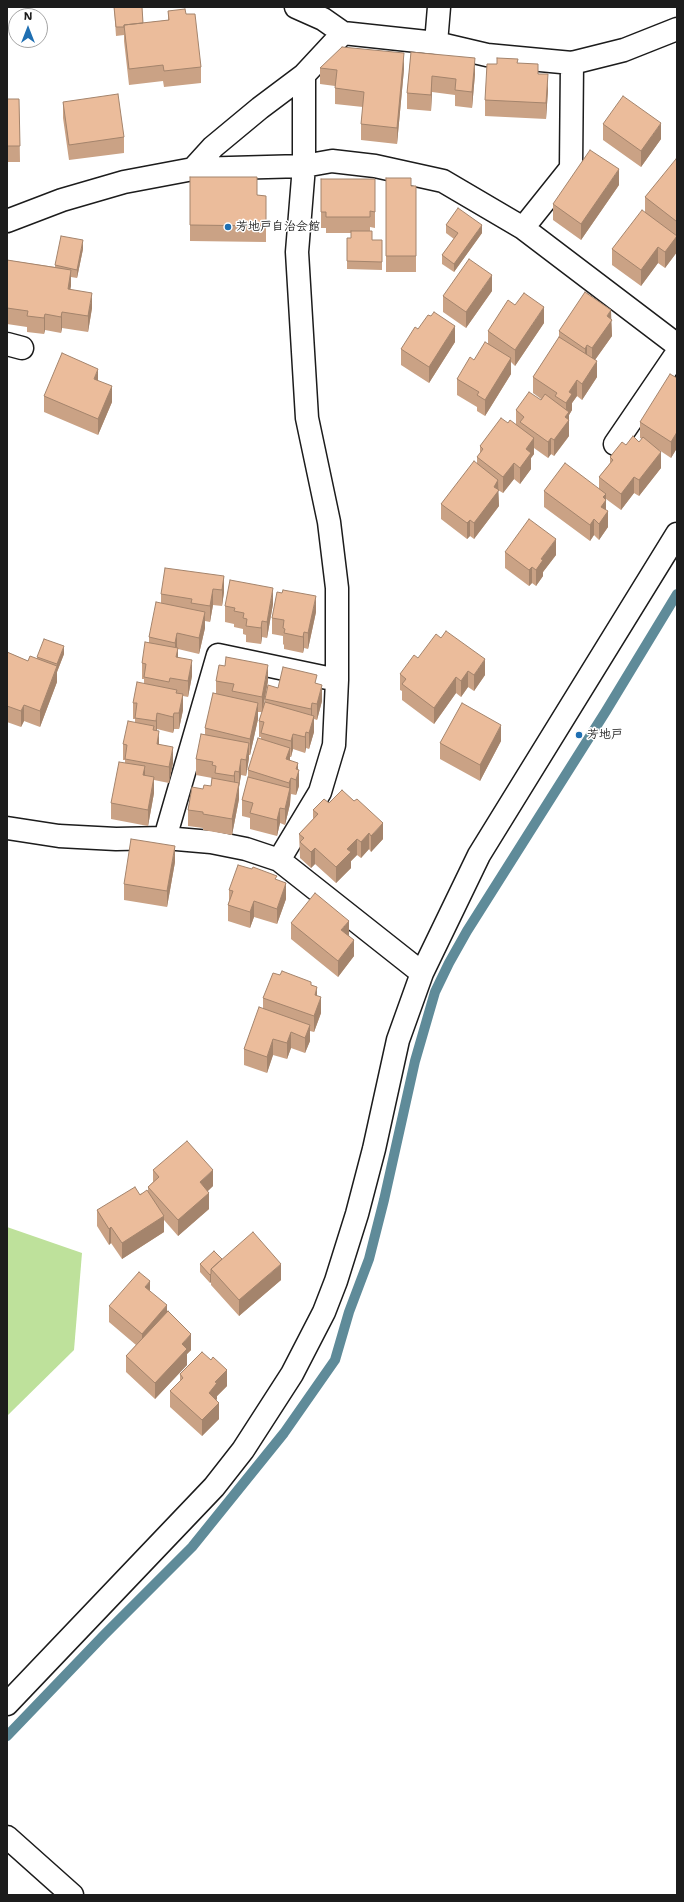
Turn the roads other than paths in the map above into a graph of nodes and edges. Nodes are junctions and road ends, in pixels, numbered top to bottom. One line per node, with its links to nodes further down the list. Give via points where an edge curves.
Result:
1 (296, 7): 4 (street, via 323,19)
2 (439, 7): 5 (street)
3 (677, 29): 6 (street, via 624,50)
4 (343, 33): 5 (street); 7 (street)
5 (436, 43): 6 (street, via 487,55)
6 (572, 63): 11 (street, via 571,168)
7 (304, 75): 8 (street); 9 (street, via 213,147)
8 (304, 166): 9 (street); 11 (street, via 332,161 375,166 443,181); 15 (street, via 297,252 305,388 307,418 329,522 337,588)
9 (193, 169): 10 (street, via 124,182 62,200)
10 (7, 221)
11 (523, 228): 12 (street)
12 (674, 339): 13 (street)
13 (615, 444)
14 (677, 534): 19 (street, via 479,855)
15 (337, 680): 17 (street, via 218,655); 18 (street, via 334,745 320,792)
16 (7, 828): 17 (street, via 59,836)
17 (165, 838): 18 (street, via 246,849)
18 (279, 860): 19 (street)
19 (422, 973): 20 (street, via 398,1040 363,1192 336,1281 324,1312 292,1374 243,1450 214,1487)
20 (7, 1704)
21 (7, 1837): 22 (street)
22 (72, 1895)

